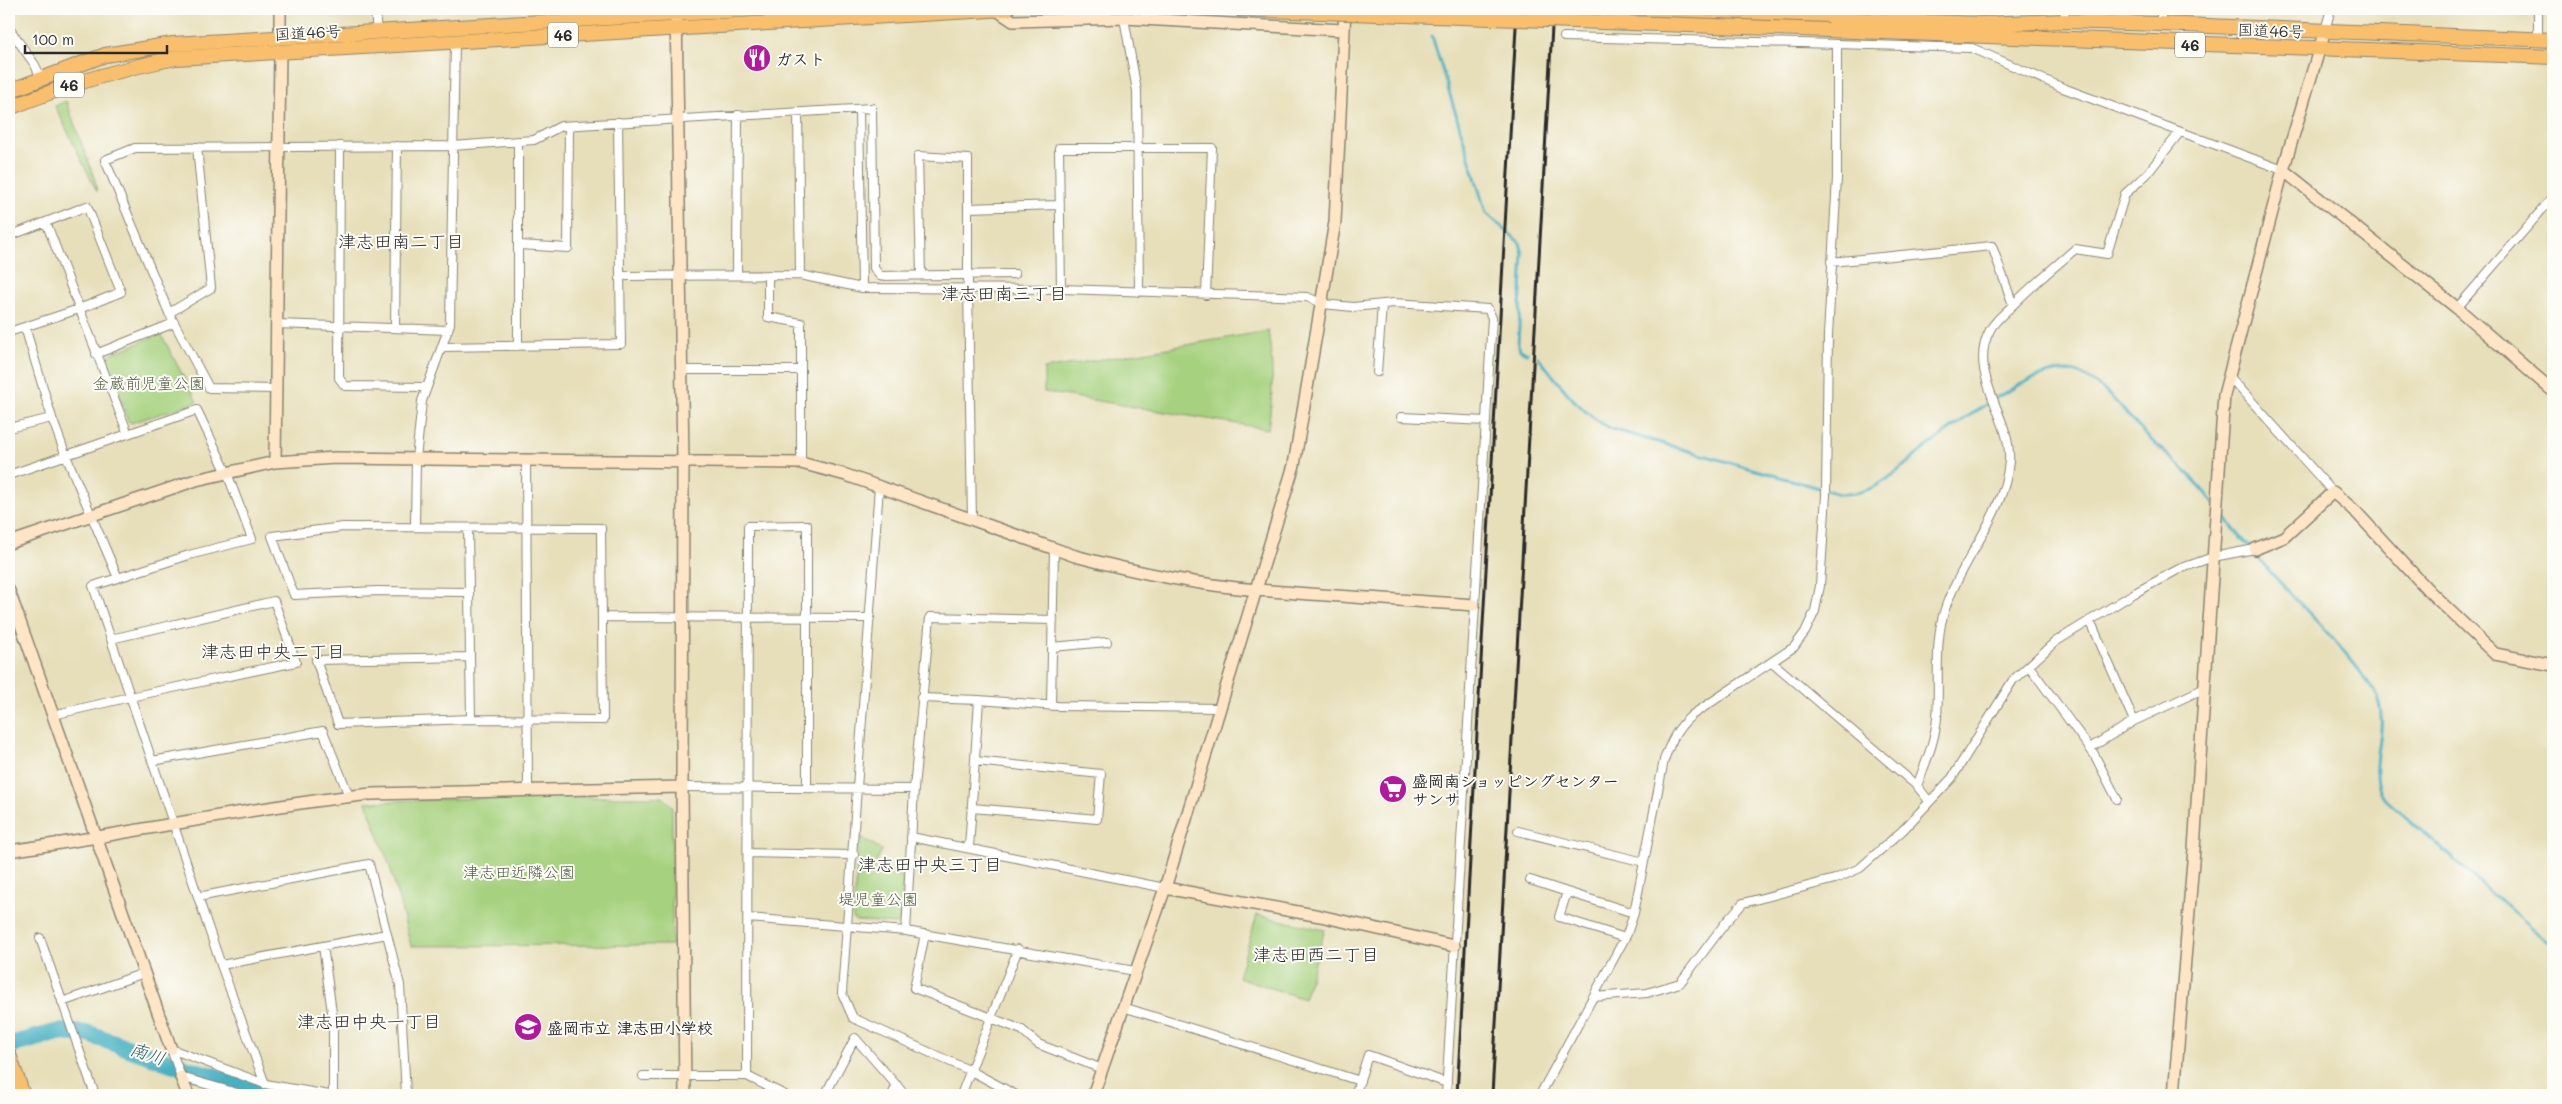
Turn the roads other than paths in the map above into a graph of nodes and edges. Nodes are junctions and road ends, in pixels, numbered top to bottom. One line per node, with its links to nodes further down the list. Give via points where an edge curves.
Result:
1 (280, 9): 23 (street)
2 (374, 9): 25 (street)
3 (759, 9): 13 (highway, 国道46号 / 46)
4 (995, 9): 5 (highway, 国道46号 / 46); 15 (street, via 1013,21); 20 (highway, 国道46号 / 46)
5 (1007, 9)
6 (1237, 9): 17 (highway, 国道46号 / 46, bridge)
7 (1344, 9): 21 (street)
8 (1605, 9): 17 (highway, 国道46号 / 46)
9 (1963, 9): 16 (street)
10 (2162, 9): 18 (street)
11 (2331, 9): 22 (street)
12 (2538, 9): 26 (street)
13 (676, 11): 20 (street); 25 (highway, 国道46号 / 46)
14 (2065, 15): 16 (highway, 国道46号 / 46); 18 (highway, 国道46号 / 46)
15 (1124, 18): 21 (street); 49 (street, via 1137,91)
16 (1980, 19): 17 (highway, 国道46号 / 46); 30 (highway, 国道46号 / 46); 32 (street, via 1983,48)
17 (1828, 23)
18 (2160, 24): 22 (highway, 国道46号 / 46)
19 (9, 28): 34 (street)
20 (676, 28): 28 (highway, 国道46号 / 46); 40 (street)
21 (1343, 30): 72 (street, via 1335,222)
22 (2325, 30): 26 (highway, 国道46号 / 46); 30 (street)
23 (280, 36): 25 (highway, 国道46号 / 46); 34 (highway, 国道46号 / 46, via 130,49)
24 (1564, 37): 29 (street)
25 (377, 39): 28 (highway, 国道46号 / 46); 31 (highway, 国道46号 / 46)
26 (2538, 39): 27 (highway, 国道46号 / 46)
27 (2553, 40)
28 (455, 41): 48 (street)
29 (1837, 44): 32 (street, via 1972,48); 58 (street, via 1837,178)
30 (2319, 49): 33 (highway, 国道46号 / 46); 51 (street)
31 (280, 51): 36 (highway, 国道46号 / 46, via 176,58 134,66 76,82); 45 (street)
32 (1991, 54): 43 (street, via 2063,88)
33 (2553, 57)
34 (41, 78): 35 (highway, 国道46号 / 46)
35 (9, 91)
36 (9, 108)
37 (859, 109): 38 (street); 60 (street, via 872,108 874,268 880,276); 67 (street)
38 (798, 112): 39 (street); 65 (street)
39 (738, 115): 40 (street); 59 (street)
40 (677, 118): 41 (street); 63 (street)
41 (618, 122): 42 (street); 66 (street)
42 (569, 126): 44 (street, via 561,126 534,140); 57 (street, via 568,248)
43 (2180, 132): 51 (street); 74 (street, via 2147,174 2125,194 2107,254 2075,249)
44 (518, 141): 48 (street); 57 (street)
45 (279, 146): 46 (street); 50 (street); 79 (street)
46 (340, 146): 47 (street); 80 (street)
47 (397, 146): 48 (street); 82 (street)
48 (453, 146): 83 (street)
49 (1138, 146): 53 (street, via 1058,148); 70 (street); 71 (street, via 1212,148)
50 (197, 147): 77 (street, via 211,288); 77 (street, via 135,148 105,160)
51 (2283, 170): 75 (street); 91 (street)
52 (2553, 197): 75 (street)
53 (1059, 206): 54 (street); 69 (street)
54 (968, 208): 60 (street, via 968,159 918,156); 61 (street)
55 (46, 222): 56 (street); 76 (street); 76 (street, via 87,206 121,292)
56 (9, 236)
57 (520, 245): 85 (street)
58 (1831, 262): 74 (street, via 1992,246); 135 (street, via 1827,491 1820,586 1815,611 1805,632 1794,647)
59 (737, 274): 63 (street); 64 (street)
60 (921, 274): 61 (street)
61 (968, 274): 62 (street); 68 (street)
62 (1015, 274)
63 (679, 275): 66 (street); 88 (street)
64 (768, 275): 65 (street); 89 (street, via 768,317 801,323)
65 (800, 275): 67 (street)
66 (620, 276): 85 (street, via 621,344)
67 (862, 288): 68 (street)
68 (968, 288): 69 (street); 111 (street)
69 (1061, 289): 70 (street)
70 (1139, 292): 71 (street)
71 (1206, 295): 72 (street, via 1307,297)
72 (1323, 304): 73 (street); 120 (street, via 1294,465)
73 (1382, 305): 90 (street); 97 (street, via 1488,309 1492,318)
74 (2013, 305): 151 (street, via 1990,330 1985,346 1985,374 2007,434 2009,461 2001,494 1946,604 1940,626 1937,719 1932,747)
75 (2457, 308): 94 (street)
76 (79, 309): 81 (street); 87 (street)
77 (169, 313): 78 (street)
78 (174, 323): 87 (street); 93 (street, via 210,388)
79 (277, 324): 80 (street); 93 (street)
80 (339, 326): 82 (street); 92 (street, via 339,378 345,386)
81 (25, 327): 84 (street); 96 (street)
82 (395, 328): 83 (street)
83 (448, 330): 86 (street)
84 (9, 332)
85 (518, 346): 86 (street)
86 (443, 347): 92 (street)
87 (96, 354): 99 (street)
88 (681, 370): 89 (street); 103 (street)
89 (801, 370): 105 (street)
90 (1377, 372)
91 (2229, 376): 109 (street); 118 (street, via 2224,395)
92 (425, 387): 101 (street)
93 (276, 389): 104 (street)
94 (2553, 391)
95 (1401, 416): 97 (street)
96 (52, 418): 98 (street); 100 (street)
97 (1486, 421): 123 (street)
98 (9, 428)
99 (128, 434): 100 (street); 106 (street, via 198,410)
100 (66, 456): 107 (street); 110 (street)
101 (416, 459): 102 (street); 104 (street, via 335,458); 112 (street)
102 (526, 460): 103 (street); 113 (street)
103 (683, 461): 105 (street); 125 (street)
104 (275, 462): 106 (street)
105 (801, 463): 108 (street)
106 (227, 473): 110 (street); 119 (street, via 252,539)
107 (9, 475)
108 (879, 487): 111 (street); 128 (street)
109 (2333, 492): 117 (street, via 2284,537); 136 (street, via 2495,654)
110 (92, 514): 115 (street); 119 (street)
111 (972, 520): 116 (street)
112 (415, 526): 114 (street); 122 (street, via 343,527 272,536 294,596 377,591)
113 (527, 527): 114 (street); 124 (street, via 601,528); 146 (street)
114 (468, 528): 122 (street)
115 (9, 543)
116 (1054, 549): 120 (street, via 1092,561); 129 (street)
117 (2253, 550): 118 (street)
118 (2213, 557): 130 (street, via 2179,569); 138 (street)
119 (118, 578): 131 (street, via 93,586)
120 (1256, 590): 123 (street); 143 (street)
121 (9, 591): 144 (street)
122 (468, 592): 134 (street)
123 (1474, 604): 184 (street)
124 (602, 617): 125 (street); 146 (street, via 602,720)
125 (684, 617): 126 (street); 152 (street)
126 (748, 617): 127 (street); 127 (street, via 748,526 807,525); 153 (street)
127 (807, 617): 128 (street); 154 (street)
128 (870, 618): 155 (street)
129 (1053, 620): 133 (street); 140 (street, via 930,617)
130 (2090, 620): 137 (street, via 2055,642); 147 (street)
131 (111, 639): 139 (street); 139 (street, via 274,601 296,662)
132 (1107, 642): 133 (street)
133 (1052, 647): 142 (street)
134 (469, 657): 145 (street); 145 (street, via 316,660 338,724)
135 (1772, 662): 151 (street); 170 (street, via 1680,725 1664,760)
136 (2553, 665)
137 (2029, 666): 148 (street); 160 (street, via 2013,680 1952,778)
138 (2205, 688): 147 (street); 225 (street)
139 (130, 696): 144 (street); 149 (street)
140 (921, 698): 141 (street); 156 (street)
141 (979, 700): 142 (street); 150 (street)
142 (1051, 706): 143 (street)
143 (1219, 708): 172 (street)
144 (53, 715): 165 (street)
145 (471, 719): 146 (street)
146 (528, 721): 157 (street)
147 (2134, 721): 148 (street)
148 (2090, 748): 159 (street)
149 (152, 760): 158 (street, via 323,730); 162 (street)
150 (975, 760): 161 (street); 161 (street, via 1101,774 1097,819)
151 (1917, 786): 160 (street)
152 (682, 787): 153 (street); 157 (street); 198 (street)
153 (748, 788): 154 (street); 168 (street)
154 (807, 788): 155 (street)
155 (858, 789): 156 (street); 169 (street)
156 (914, 789): 164 (street)
157 (528, 790): 158 (street)
158 (349, 796): 162 (street)
159 (2118, 799)
160 (1929, 801): 189 (street, via 1904,830 1860,868 1835,879 1743,904 1680,983 1647,993)
161 (972, 808): 166 (street)
162 (173, 825): 165 (street); 174 (street)
163 (1518, 831): 170 (street)
164 (911, 837): 166 (street); 178 (street)
165 (96, 838): 167 (street); 188 (street)
166 (969, 848): 172 (street)
167 (9, 851)
168 (748, 854): 169 (street); 176 (street)
169 (854, 855): 177 (street)
170 (1644, 862): 175 (street)
171 (1530, 880): 173 (street)
172 (1165, 888): 184 (street, via 1320,916); 187 (street)
173 (1567, 892): 175 (street); 182 (street, via 1559,917)
174 (198, 897): 179 (street, via 369,864); 186 (street)
175 (1634, 913): 182 (street)
176 (748, 918): 177 (street); 199 (street)
177 (849, 925): 178 (street); 196 (street, via 842,993 853,1018)
178 (906, 931): 180 (street)
179 (387, 934): 183 (street); 213 (street, via 400,984)
180 (925, 934): 185 (street); 192 (street, via 914,988)
181 (40, 938): 190 (street)
182 (1625, 938): 189 (street)
183 (323, 946): 186 (street); 212 (street, via 333,1020)
184 (1454, 946): 202 (street)
185 (1018, 950): 187 (street); 192 (street)
186 (221, 965): 203 (street)
187 (1135, 971): 191 (street)
188 (144, 973): 190 (street); 193 (street)
189 (1593, 997): 224 (street)
190 (62, 1002): 208 (street)
191 (1123, 1007): 195 (street); 201 (street)
192 (990, 1018): 195 (street, via 1022,1030 1038,1044); 196 (street)
193 (171, 1049): 200 (street); 203 (street)
194 (9, 1055): 207 (highway)
195 (1102, 1069): 221 (street)
196 (971, 1071): 219 (street); 220 (street)
197 (643, 1076): 198 (street)
198 (685, 1076): 199 (street); 214 (street)
199 (747, 1076): 215 (street)
200 (181, 1077): 209 (street); 210 (street)
201 (1360, 1081): 202 (street, via 1368,1056); 222 (street)
202 (1447, 1083): 223 (street)
203 (265, 1084): 211 (street)
204 (897, 1086): 216 (street, via 855,1038); 217 (street); 218 (street)
205 (9, 1088): 206 (highway)
206 (11, 1095)
207 (23, 1095)
208 (95, 1095)
209 (188, 1095)
210 (244, 1095)
211 (329, 1095)
212 (332, 1095)
213 (406, 1095)
214 (685, 1095)
215 (784, 1095)
216 (825, 1095)
217 (892, 1095)
218 (905, 1095)
219 (961, 1095)
220 (1016, 1095)
221 (1093, 1095)
222 (1355, 1095)
223 (1446, 1095)
224 (1540, 1095)
225 (2174, 1095)

